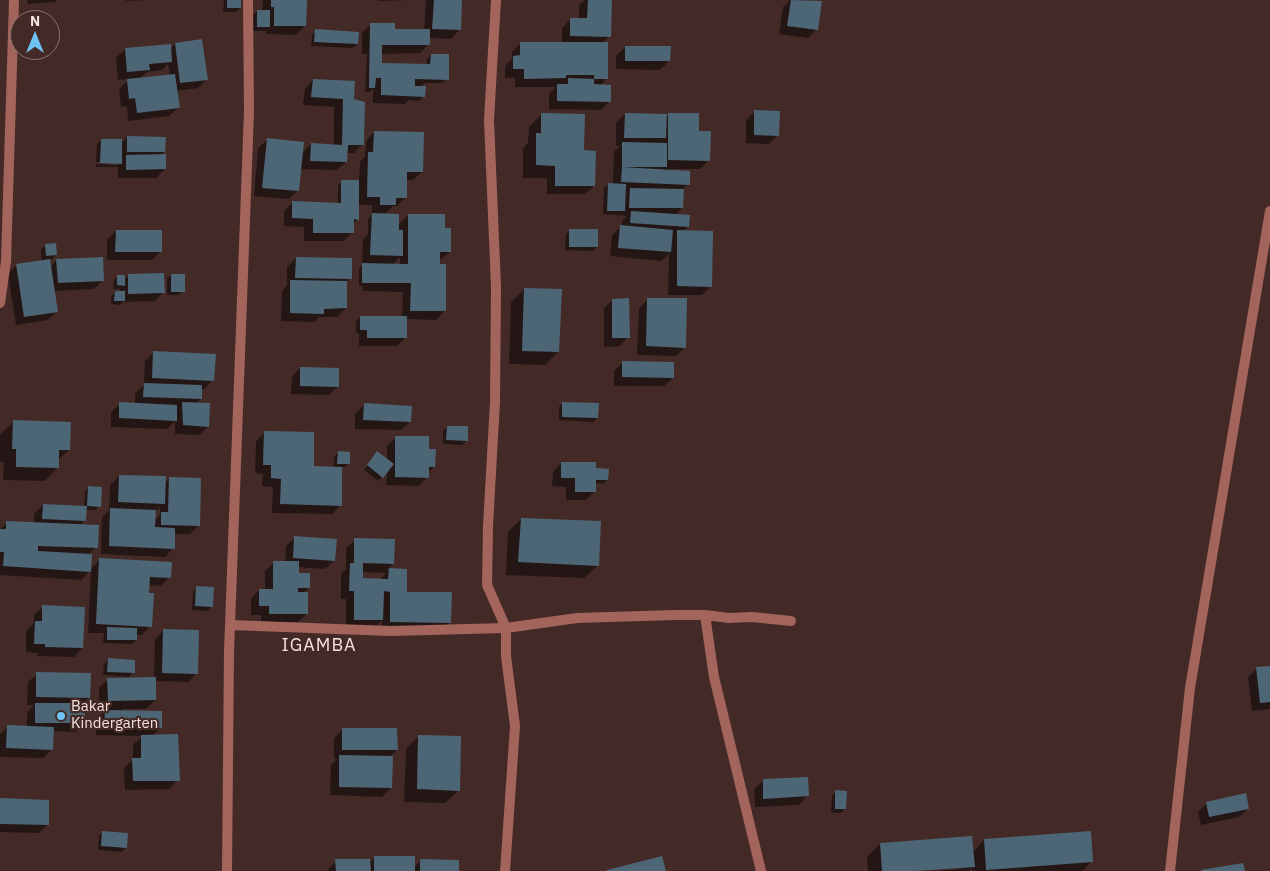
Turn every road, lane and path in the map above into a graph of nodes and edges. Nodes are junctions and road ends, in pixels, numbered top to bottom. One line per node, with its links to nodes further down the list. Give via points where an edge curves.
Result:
1 (14, 0): 5 (street, via 6,261)
2 (248, 0): 8 (street, via 249,111)
3 (496, 0): 9 (street, via 489,120 496,287 495,402 487,585)
4 (1270, 211): 13 (street, via 1190,688)
5 (0, 303)
6 (705, 615): 7 (street); 9 (street, via 577,618); 12 (street, via 714,678)
7 (791, 621)
8 (230, 625): 9 (street, via 391,631); 10 (street)
9 (506, 628): 11 (street, via 506,656 515,726)
10 (227, 871)
11 (505, 871)
12 (761, 871)
13 (1170, 871)

